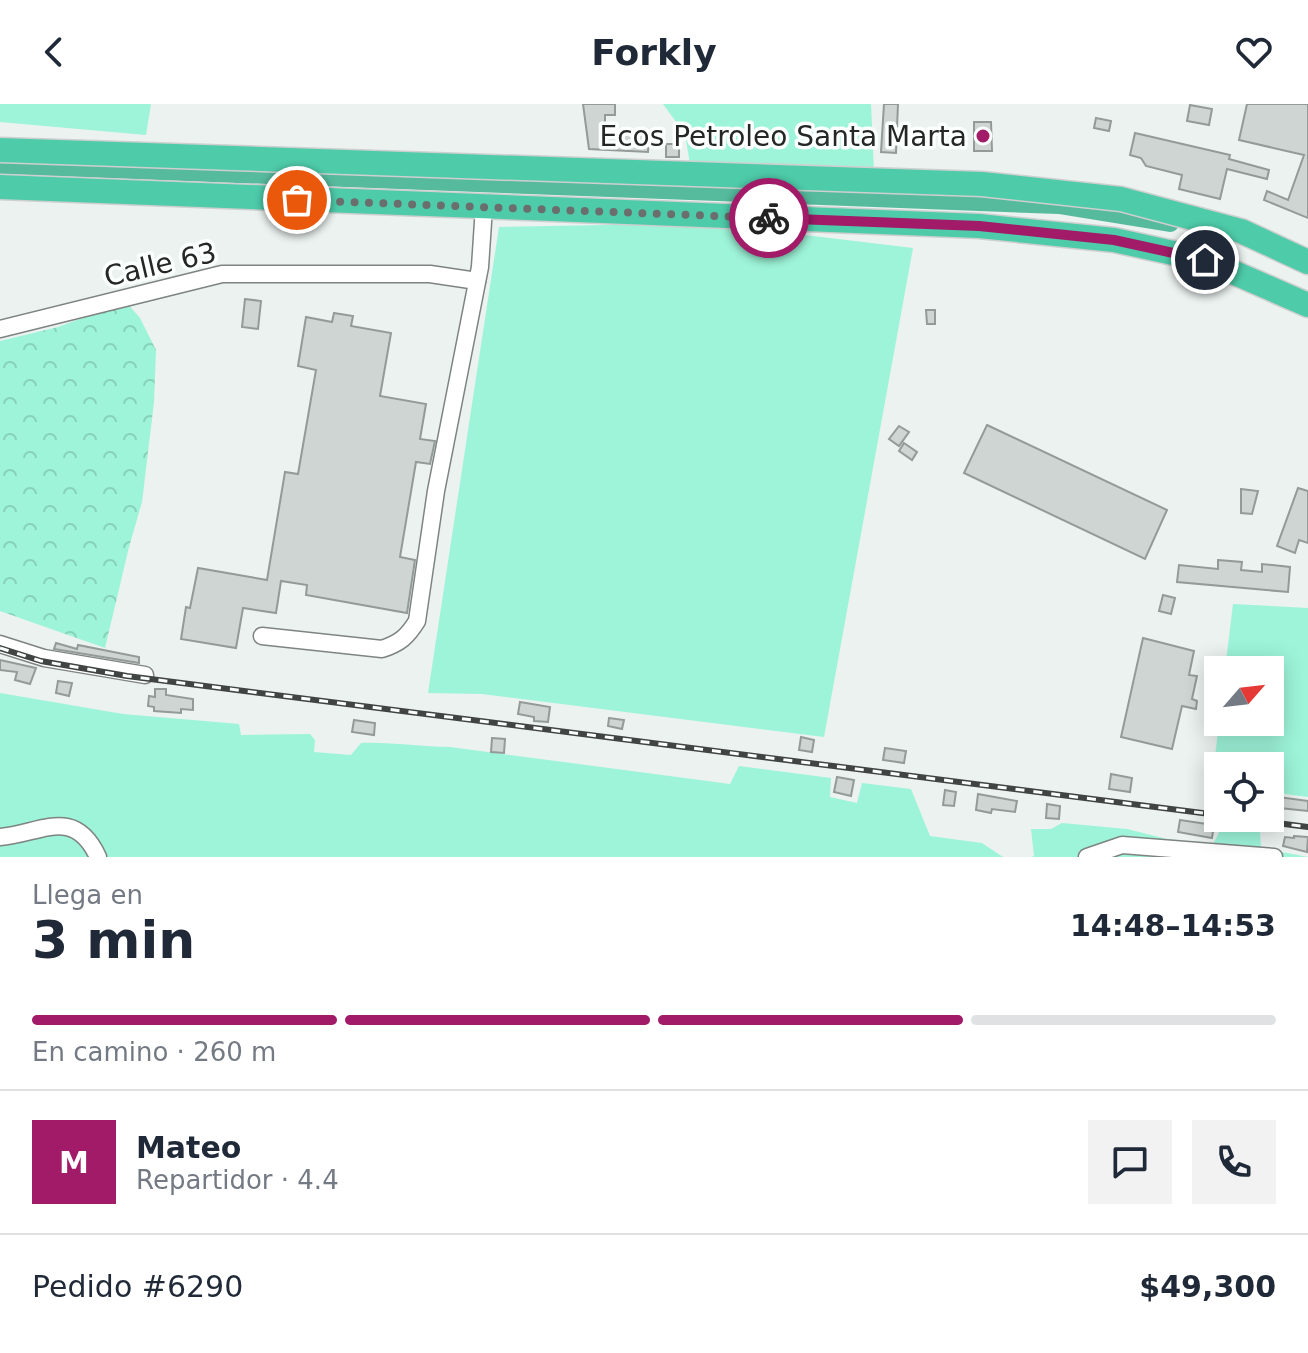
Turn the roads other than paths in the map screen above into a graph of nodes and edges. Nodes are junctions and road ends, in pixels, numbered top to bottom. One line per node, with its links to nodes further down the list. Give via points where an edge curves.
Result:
1 (0, 150): 4 (highway, via 982,184 1121,199 1241,231)
2 (0, 187): 3 (highway)
3 (484, 207): 5 (street); 6 (highway, via 979,226 1114,240 1205,260)
4 (1308, 262)
5 (477, 281): 7 (street, Calle 63, via 430,274 222,274); 8 (street, via 417,621 398,644 382,649)
6 (1308, 305)
7 (0, 329)
8 (262, 636)
9 (0, 644): 10 (street, via 44,658)
10 (145, 675)
11 (0, 837): 12 (street, via 36,827 71,828 85,836)
12 (98, 857)
13 (1087, 857): 14 (street, via 1122,845)
14 (1274, 857)

